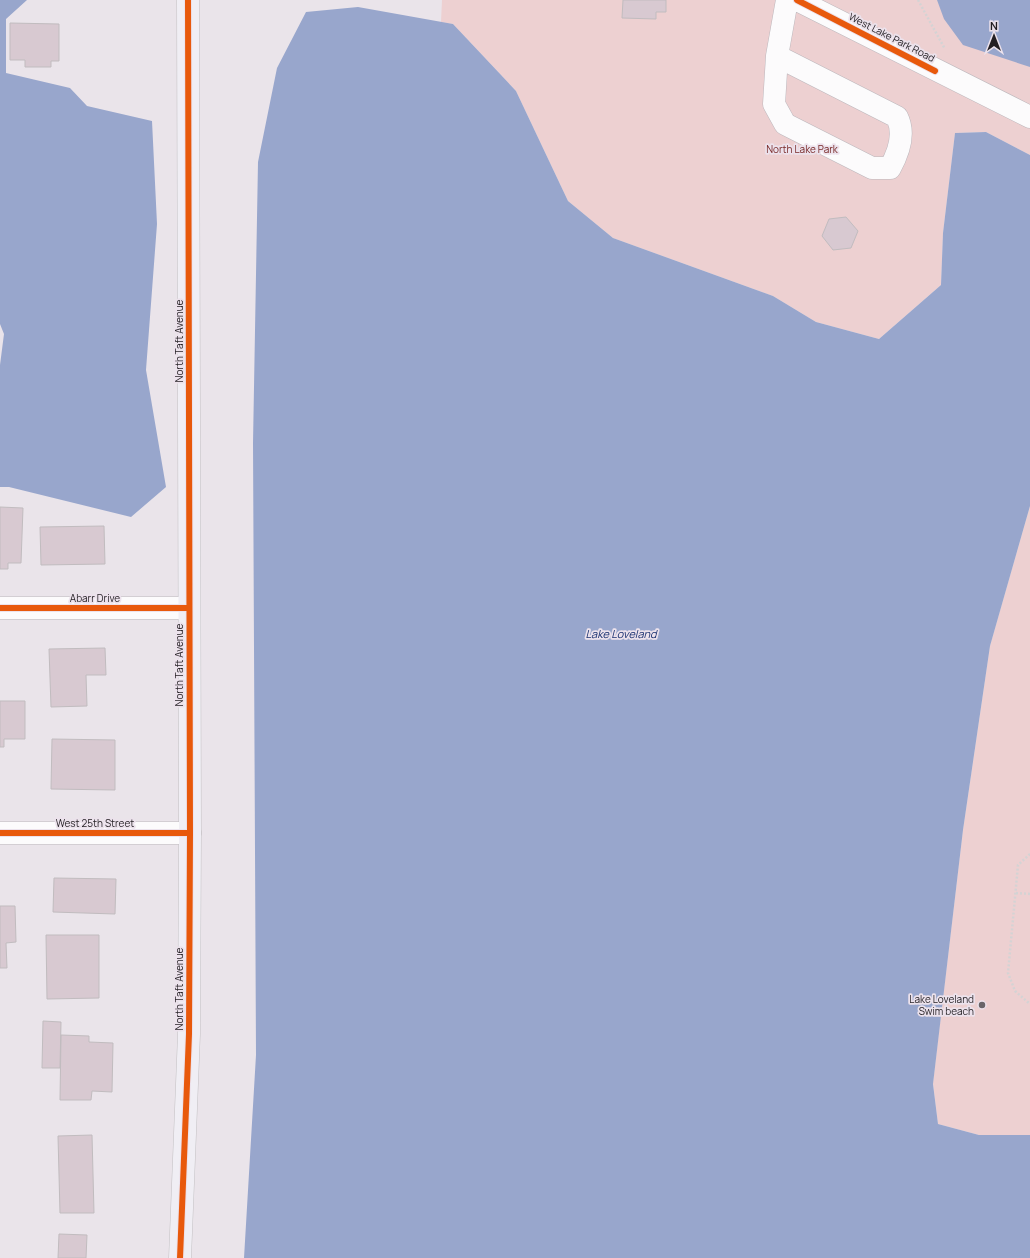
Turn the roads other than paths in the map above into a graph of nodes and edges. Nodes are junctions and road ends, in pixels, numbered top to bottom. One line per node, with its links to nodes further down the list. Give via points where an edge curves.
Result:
1 (188, 0): 7 (main road, North Taft Avenue)
2 (787, 0): 4 (street)
3 (797, 0): 5 (street, West Lake Park Road)
4 (777, 56): 4 (street, via 774,104 785,124 872,168 890,168 897,156 902,127 897,117)
5 (1030, 117)
6 (0, 608): 7 (street, Abarr Drive)
7 (189, 608): 9 (main road, North Taft Avenue)
8 (0, 833): 9 (street, West 25th Street)
9 (190, 833): 10 (main road, North Taft Avenue, via 189,1034)
10 (180, 1258)

